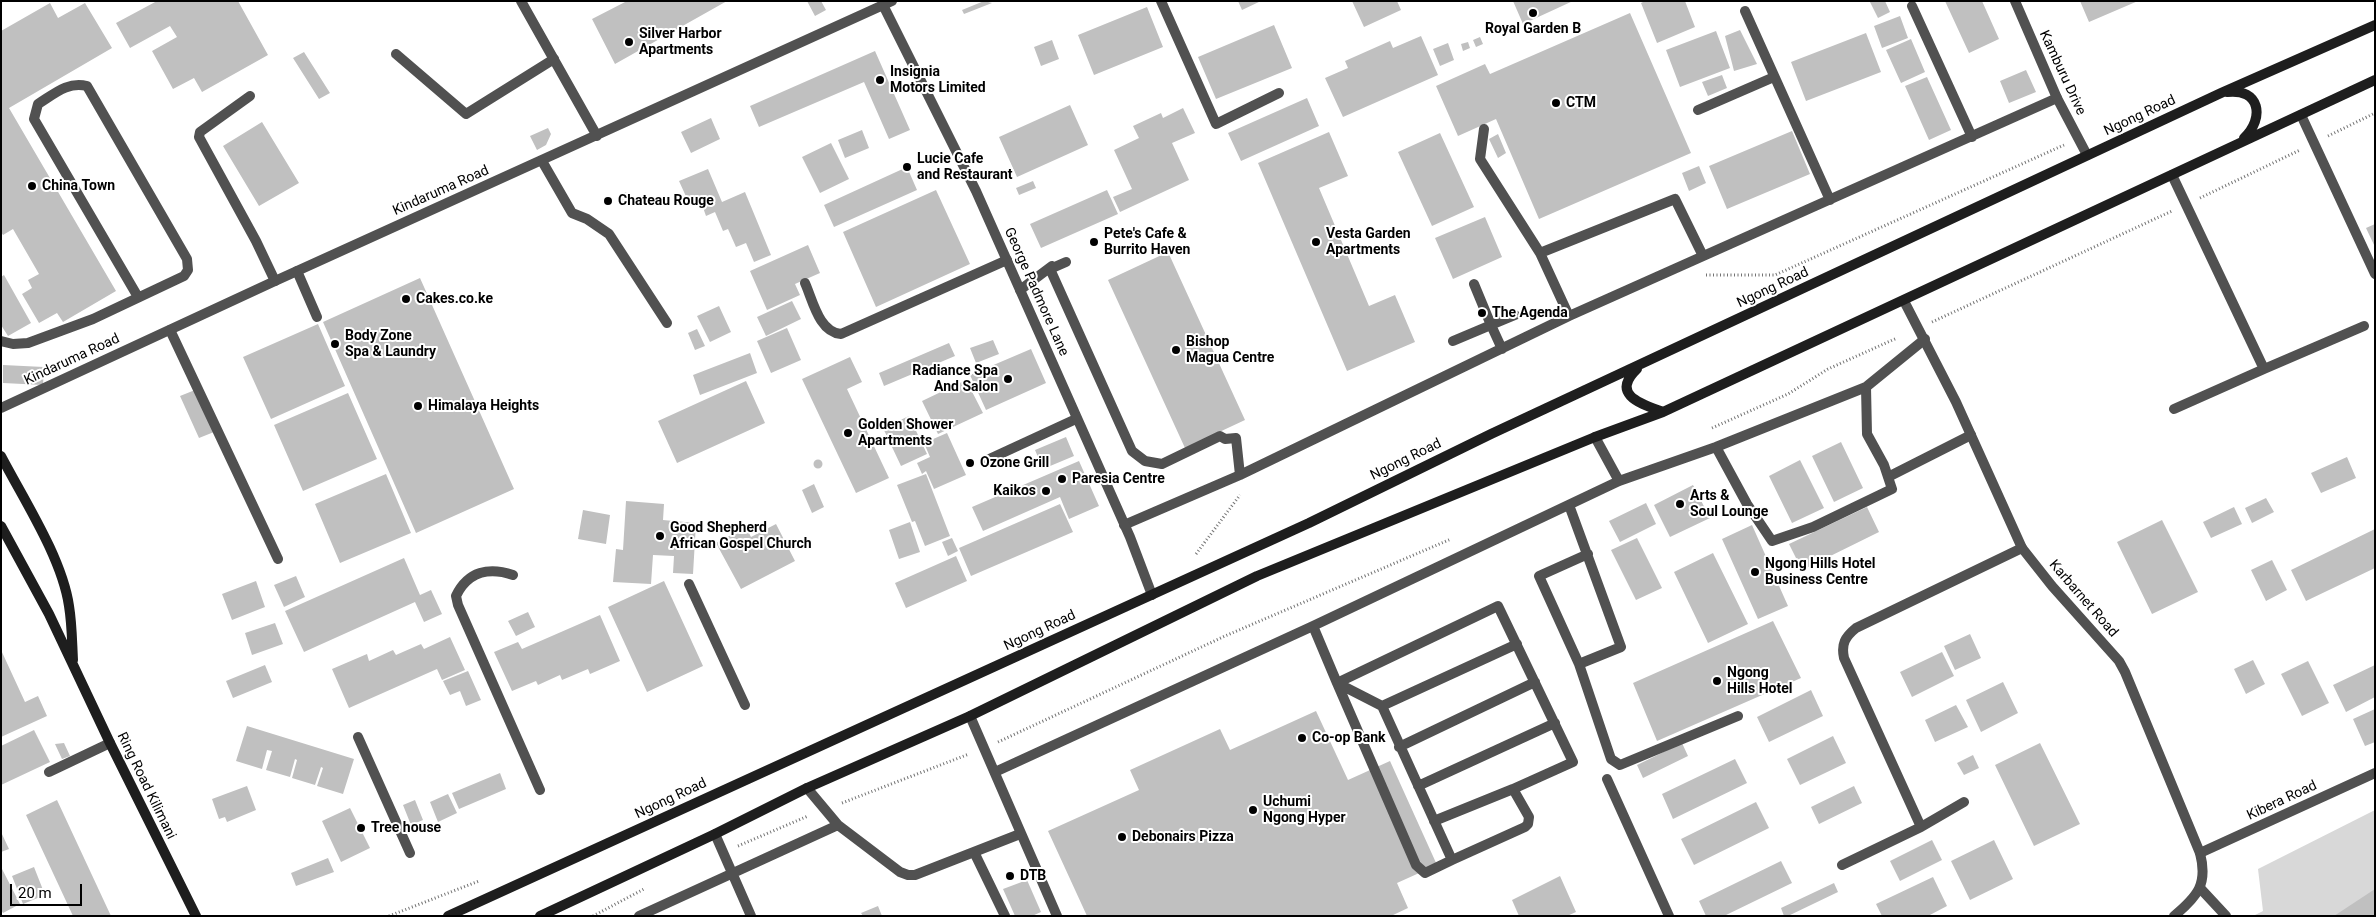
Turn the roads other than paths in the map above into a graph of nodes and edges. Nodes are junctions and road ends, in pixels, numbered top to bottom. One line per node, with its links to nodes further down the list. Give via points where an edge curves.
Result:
1 (521, 1): 9 (street)
2 (1161, 1): 12 (street, via 1216,124)
3 (2015, 1): 15 (street, Kamburu Drive)
4 (888, 3): 19 (street, Kindaruma Road); 28 (street, George Padmore Lane)
5 (1912, 6): 20 (street)
6 (1745, 11): 10 (street)
7 (2375, 25): 13 (main road, Ngong Road)
8 (396, 54): 9 (street, via 466,114)
9 (554, 59): 19 (street)
10 (1774, 77): 16 (street); 25 (street)
11 (2375, 80): 17 (main road)
12 (1279, 93)
13 (2221, 93): 21 (main road, via 2238,91 2253,100 2258,111 2252,130); 22 (main road, Ngong Road)
14 (250, 96): 33 (street, via 200,132 199,137)
15 (2057, 98): 20 (street); 22 (street, Kamburu Drive)
16 (1698, 110)
17 (2301, 114): 21 (main road); 32 (street)
18 (1484, 129): 26 (street, via 1480,159)
19 (597, 136): 23 (street, Kindaruma Road)
20 (1972, 136): 25 (street)
21 (2238, 144): 24 (main road)
22 (2087, 156): 50 (main road, Ngong Road)
23 (542, 161): 31 (street, Kindaruma Road); 42 (street, via 572,213 609,234)
24 (2172, 174): 38 (main road); 51 (street)
25 (1830, 200): 27 (street)
26 (1540, 253): 27 (street, via 1675,199); 40 (street)
27 (1704, 256): 40 (street)
28 (1006, 260): 34 (street, via 841,334 825,328); 36 (street, George Padmore Lane)
29 (1066, 262): 30 (street)
30 (1050, 269): 36 (street, via 1052,266); 62 (street, via 1132,451 1145,461 1162,464 1220,436 1236,438)
31 (298, 271): 33 (street, Kindaruma Road); 41 (street)
32 (2375, 274)
33 (275, 281): 45 (street, Kindaruma Road)
34 (805, 283)
35 (1474, 284): 43 (street)
36 (1020, 290): 56 (street, George Padmore Lane)
37 (138, 297): 37 (street, via 184,276 188,270 187,259 87,86 77,83 67,86 38,104 34,119); 47 (street, via 93,319 28,343)
38 (1904, 301): 46 (street, Karbarnet Road); 55 (main road)
39 (1515, 315): 43 (street)
40 (1569, 316): 49 (street)
41 (317, 317)
42 (667, 324)
43 (1491, 325): 48 (street); 49 (street)
44 (2364, 326): 51 (street)
45 (170, 330): 53 (street, Kindaruma Road); 70 (street)
46 (1925, 339): 52 (street); 57 (street, Karbarnet Road)
47 (1, 341)
48 (1453, 341)
49 (1502, 349): 62 (street)
50 (1642, 364): 55 (main road, via 1627,382 1628,394 1632,399); 73 (main road, Ngong Road)
51 (2264, 369): 54 (street)
52 (1866, 387): 59 (street); 63 (street, via 1867,434)
53 (1, 408)
54 (2174, 409)
55 (1663, 412): 58 (main road)
56 (1076, 419): 61 (street); 66 (street, George Padmore Lane)
57 (1971, 435): 63 (street); 68 (street, Karbarnet Road)
58 (1595, 437): 64 (street); 82 (main road, via 1256,576)
59 (1716, 447): 63 (street, via 1772,542 1813,527 1892,488); 64 (street)
60 (1, 456): 77 (main road, Ring Road Kilimani, via 53,556 62,580 69,605)
61 (985, 461)
62 (1240, 476): 66 (street)
63 (1888, 477)
64 (1619, 481): 65 (street)
65 (1569, 505): 69 (street); 74 (street)
66 (1124, 525): 73 (street, George Padmore Lane)
67 (1, 526): 77 (main road, Ring Road Kilimani)
68 (2022, 548): 99 (street, via 1856,628 1842,647 1844,658); 104 (street, Karbarnet Road, via 2125,672)
69 (1588, 554): 76 (street, via 1622,647); 76 (street, via 1539,576)
70 (278, 559)
71 (513, 575): 95 (street, via 496,570 479,573 464,581 456,596)
72 (689, 584): 80 (street)
73 (1152, 595): 111 (main road, Ngong Road)
74 (1313, 626): 79 (street); 89 (street)
75 (1517, 644): 78 (street); 79 (street, via 1498,606); 81 (street)
76 (1580, 664): 83 (street, via 1611,759 1620,765)
77 (74, 667): 86 (main road, Ring Road Kilimani)
78 (1535, 682): 84 (street); 87 (street)
79 (1337, 683): 81 (street); 105 (street, via 1416,866 1425,873)
80 (745, 705)
81 (1382, 706): 87 (street)
82 (970, 716): 89 (street); 93 (main road)
83 (1738, 716)
84 (1555, 723): 92 (street); 94 (street, via 1573,762)
85 (358, 736): 102 (street)
86 (110, 743): 88 (street); 110 (main road, Ring Road Kilimani)
87 (1399, 747): 92 (street)
88 (49, 772)
89 (995, 772): 101 (street)
90 (2375, 773): 104 (street, Kibera Road)
91 (1607, 779): 117 (street)
92 (1418, 786): 97 (street)
93 (807, 788): 98 (street); 100 (main road)
94 (1513, 789): 97 (street); 105 (street, via 1529,817 1528,824)
95 (540, 790)
96 (1964, 802): 99 (street)
97 (1434, 821): 105 (street)
98 (838, 825): 103 (street, via 908,875); 107 (street)
99 (1920, 827): 106 (street)
100 (716, 834): 107 (street); 109 (main road)
101 (1020, 834): 103 (street); 116 (street)
102 (410, 852)
103 (974, 852): 115 (street)
104 (2200, 853): 108 (street, Karbarnet Road, via 2204,871)
105 (1452, 860)
106 (1842, 865)
107 (732, 872): 113 (street); 114 (street)
108 (2200, 888): 118 (street, via 2191,902); 119 (street)
109 (552, 913): 112 (main road)
110 (196, 916)
111 (448, 916)
112 (540, 916)
113 (639, 916)
114 (751, 916)
115 (1005, 916)
116 (1056, 916)
117 (1669, 916)
118 (2174, 916)
119 (2226, 916)

